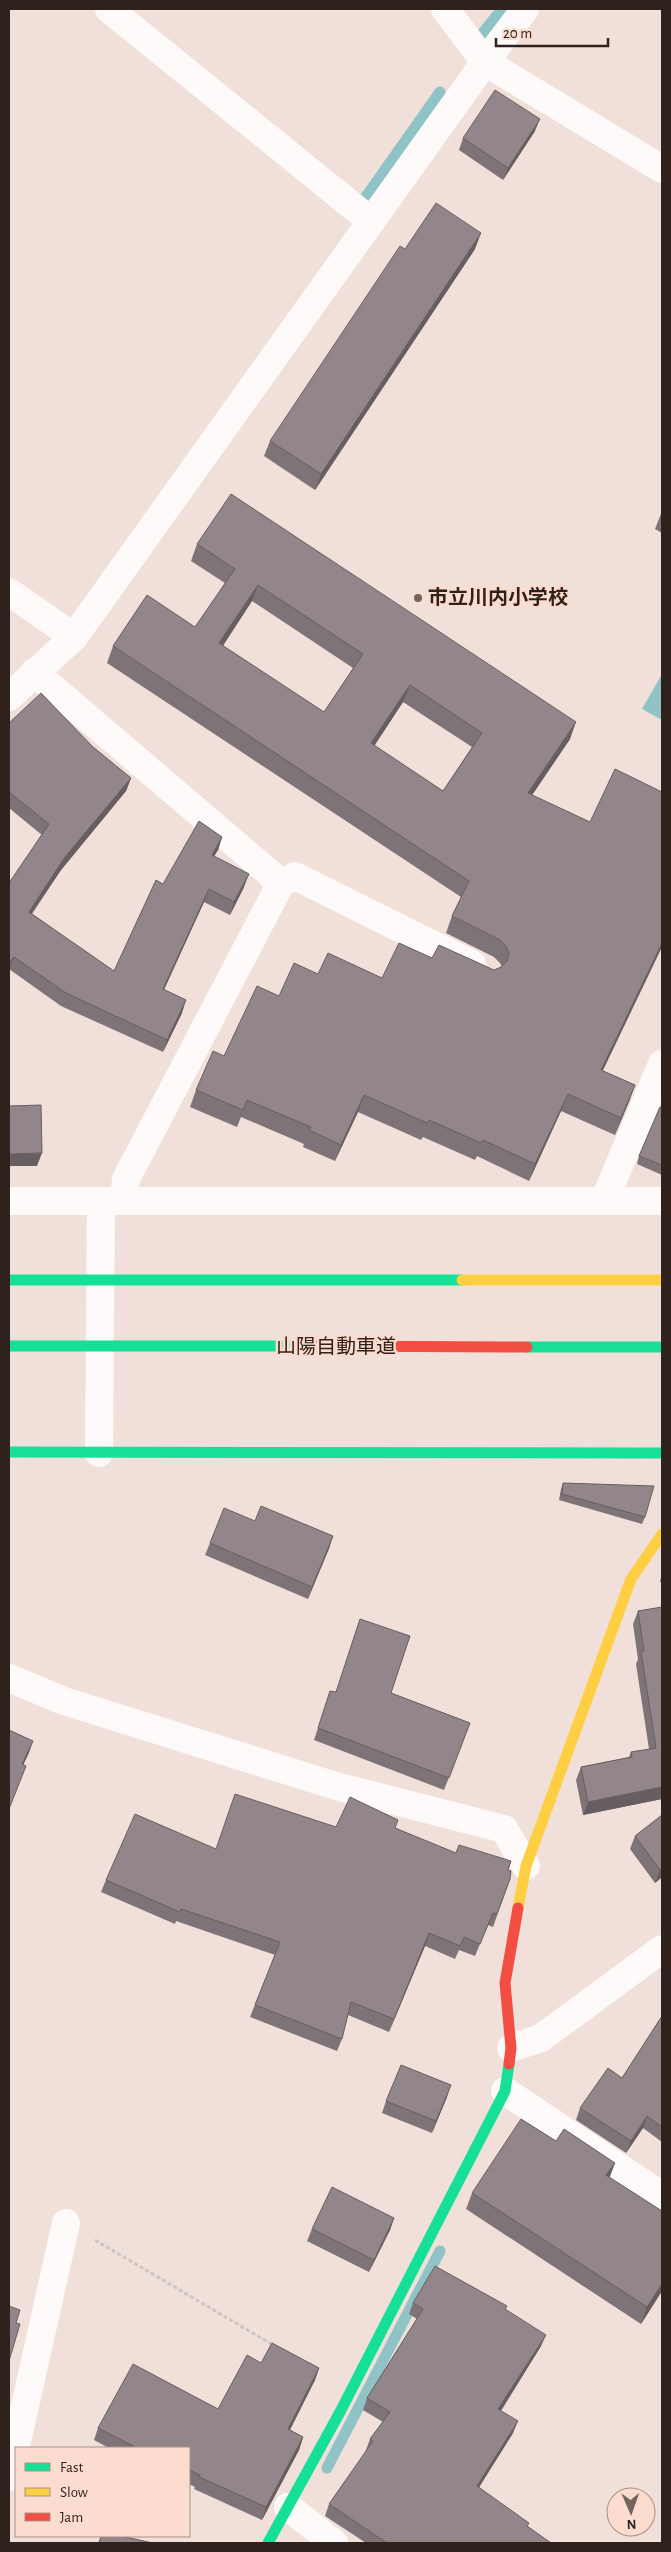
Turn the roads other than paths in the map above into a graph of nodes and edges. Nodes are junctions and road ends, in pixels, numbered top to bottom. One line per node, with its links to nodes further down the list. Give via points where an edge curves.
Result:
1 (109, 9): 6 (street)
2 (444, 9): 4 (street)
3 (525, 9): 4 (street)
4 (485, 62): 5 (street); 6 (street)
5 (662, 169)
6 (371, 221): 8 (street)
7 (9, 592): 8 (street)
8 (74, 637): 9 (street)
9 (34, 672): 10 (street); 11 (street)
10 (9, 697)
11 (281, 884): 12 (street, via 295,876); 15 (street)
12 (487, 971)
13 (662, 1064): 16 (street)
14 (9, 1201): 15 (street)
15 (113, 1201): 16 (street); 23 (street)
16 (604, 1201): 17 (street)
17 (662, 1201)
18 (9, 1280): 19 (main road)
19 (662, 1280)
20 (9, 1346): 21 (main road, 山陽自動車道)
21 (662, 1347)
22 (9, 1452): 23 (main road)
23 (99, 1453): 24 (main road)
24 (662, 1453)
25 (662, 1534): 27 (main road, via 631,1579)
26 (9, 1678): 27 (street, via 64,1701 327,1783 504,1829)
27 (526, 1866): 29 (main road, via 505,1983)
28 (662, 1949): 29 (street, via 541,2038)
29 (511, 2048): 30 (main road)
30 (504, 2091): 31 (street); 36 (main road)
31 (662, 2196)
32 (66, 2223): 33 (street)
33 (16, 2447)
34 (15, 2450): 35 (street)
35 (9, 2477)
36 (288, 2507): 37 (main road); 38 (street)
37 (268, 2543)
38 (334, 2543)

